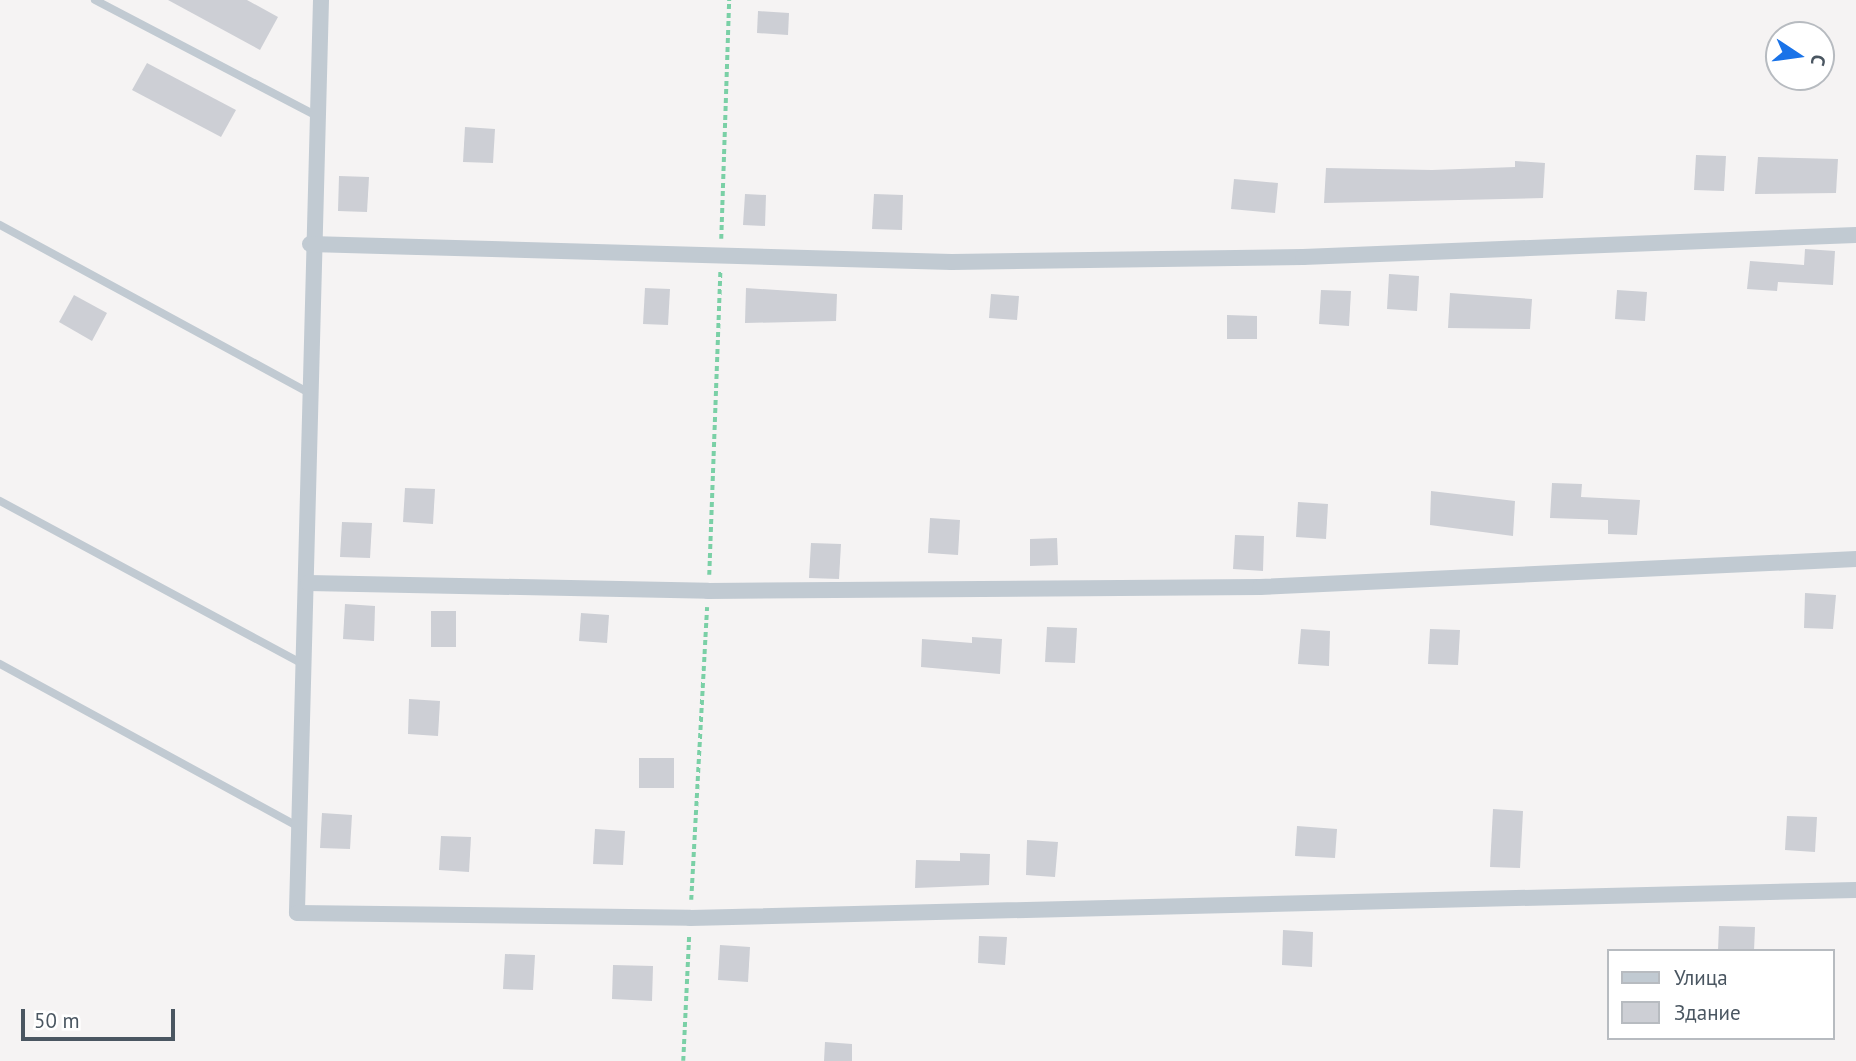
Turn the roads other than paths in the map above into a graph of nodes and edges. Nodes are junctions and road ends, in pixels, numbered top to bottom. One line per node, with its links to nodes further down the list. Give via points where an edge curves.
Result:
1 (95, 0): 3 (lane)
2 (321, 0): 3 (street)
3 (315, 115): 6 (street)
4 (0, 225): 7 (lane)
5 (1856, 235): 6 (street, via 1303,257 720,257)
6 (310, 244): 7 (street)
7 (310, 393): 10 (street)
8 (0, 500): 12 (lane)
9 (1856, 559): 10 (street, via 1260,587 708,591)
10 (309, 583): 12 (street)
11 (0, 664): 13 (lane)
12 (306, 666): 13 (street)
13 (300, 828): 14 (street, via 297,913 690,918)
14 (1856, 890)

